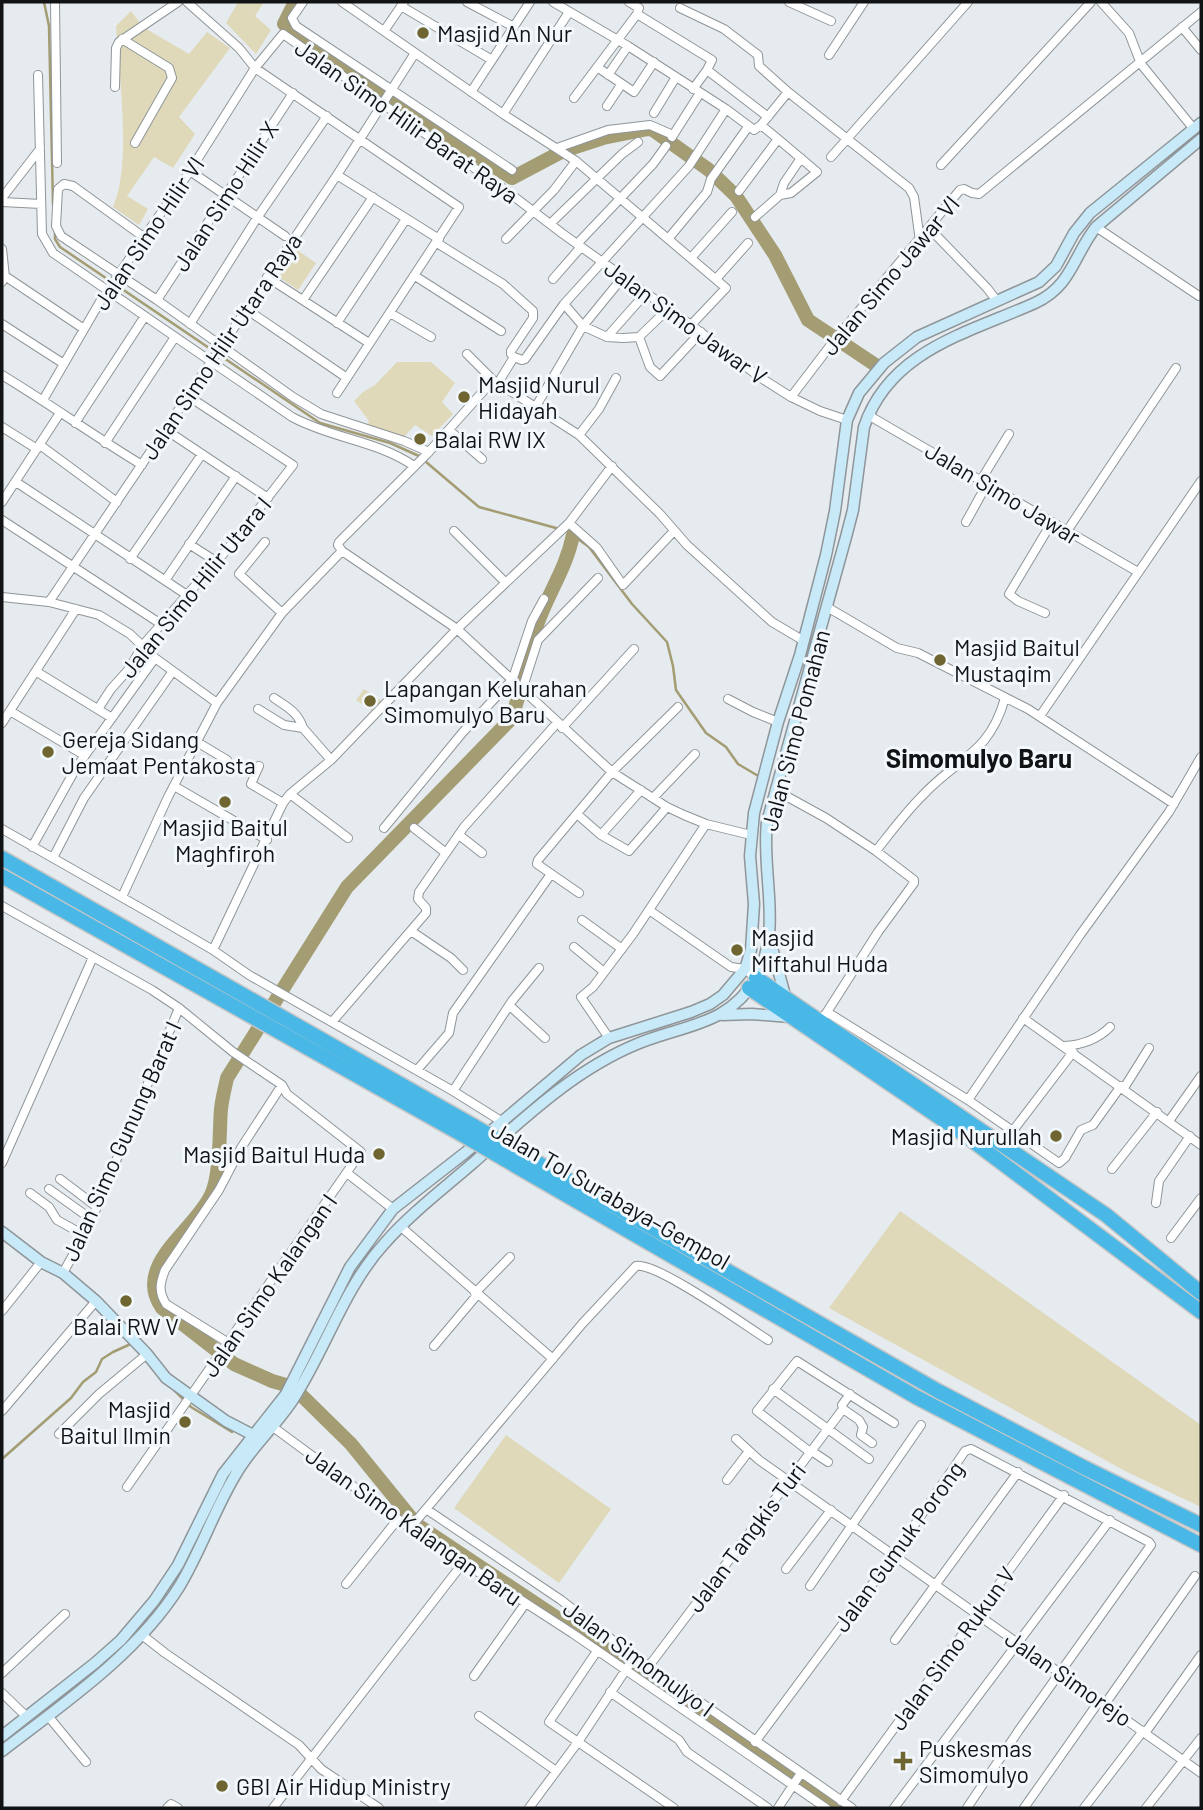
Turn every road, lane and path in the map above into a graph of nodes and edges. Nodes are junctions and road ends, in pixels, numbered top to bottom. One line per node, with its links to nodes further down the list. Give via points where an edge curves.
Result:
1 (55, 2): 69 (street)
2 (178, 2): 25 (street)
3 (187, 2): 35 (street, via 240,48)
4 (303, 2): 46 (street, Jalan Simo Hilir Barat Raya, via 292,18 296,26)
5 (342, 2): 16 (street)
6 (467, 2): 22 (street)
7 (530, 2): 22 (street)
8 (553, 2): 18 (street)
9 (629, 2): 20 (street, via 639,8)
10 (789, 2): 21 (street)
11 (864, 2): 30 (street)
12 (968, 2): 57 (street)
13 (1091, 2): 70 (street)
14 (1101, 2): 32 (street, via 1129,33)
15 (402, 4): 24 (street); 31 (street)
16 (354, 5): 24 (street)
17 (680, 8): 44 (street, via 724,29 758,55 759,66)
18 (569, 12): 26 (street); 51 (street)
19 (1201, 12): 23 (street)
20 (637, 14): 26 (street); 36 (street, via 712,60)
21 (831, 21)
22 (514, 27): 31 (street)
23 (1182, 27): 28 (street); 32 (street)
24 (384, 31): 29 (street)
25 (122, 39): 41 (street, via 116,48); 63 (street, via 172,73)
26 (617, 40): 27 (street); 34 (street)
27 (628, 46): 33 (street); 38 (street)
28 (1201, 50)
29 (415, 52): 43 (street); 46 (street, Jalan Simo Hilir Utara Raya)
30 (829, 55)
31 (492, 60): 43 (street)
32 (1140, 61): 55 (street); 92 (street, Jalan Simo Jawar VI, via 979,194 960,190)
33 (653, 62): 39 (street); 40 (street, via 634,92)
34 (597, 67): 38 (street); 47 (street)
35 (255, 68): 45 (street); 46 (street, Jalan Simo Hilir Barat Raya, via 283,34); 71 (street, Jalan Simo Hilir VI)
36 (707, 70): 42 (street); 53 (street)
37 (38, 75): 64 (street)
38 (608, 75): 40 (street)
39 (676, 77): 42 (street); 50 (street)
40 (621, 85): 48 (street)
41 (115, 87)
42 (696, 91): 49 (street); 61 (street)
43 (471, 92): 51 (street)
44 (788, 92): 53 (street); 57 (street)
45 (293, 93): 52 (street); 78 (street, Jalan Simo Hilir X)
46 (386, 95): 58 (street, Jalan Simo Hilir Utara Raya); 72 (street, Jalan Simo Hilir Barat Raya); 84 (street, Jalan Simo Hilir Barat Raya)
47 (574, 98)
48 (607, 106)
49 (726, 109): 56 (street); 88 (street, via 692,162)
50 (654, 113)
51 (503, 114): 65 (street)
52 (327, 116): 58 (street); 87 (street)
53 (768, 117): 54 (street)
54 (761, 125): 56 (street, via 755,130); 59 (street)
55 (1197, 125): 75 (main road)
56 (748, 127): 96 (street, via 707,192)
57 (846, 137): 66 (street); 98 (street, via 912,191)
58 (360, 138): 73 (street, Jalan Simo Hilir Utara Raya); 97 (street, via 459,207)
59 (778, 139): 67 (street); 76 (street)
60 (1201, 139): 81 (main road)
61 (670, 140): 65 (street, via 650,125 608,130); 80 (street)
62 (638, 142): 74 (street)
63 (135, 144)
64 (40, 149): 82 (street); 83 (street)
65 (561, 151): 68 (street)
66 (831, 157)
67 (801, 158): 77 (street); 77 (street, via 817,173 791,193)
68 (576, 161): 74 (street); 84 (street)
69 (57, 163)
70 (941, 165)
71 (190, 170): 78 (street); 94 (street, Jalan Simo Hilir VI)
72 (512, 170)
73 (337, 175): 79 (street); 105 (street, Jalan Simo Hilir Utara Raya)
74 (598, 179): 80 (street); 90 (street)
75 (1121, 187): 81 (main road); 115 (main road, via 1080,222 1048,274 1029,289)
76 (738, 191)
77 (780, 195): 86 (street)
78 (226, 196): 87 (street); 113 (street, Jalan Simo Hilir X)
79 (373, 197): 89 (street); 114 (street)
80 (620, 198): 88 (street); 100 (street)
81 (1130, 198): 91 (main road)
82 (2, 200): 83 (street)
83 (41, 204): 110 (street, via 42,234 53,253)
84 (533, 210): 90 (street, Jalan Simo Jawar V); 95 (street)
85 (732, 212): 102 (street)
86 (755, 217)
87 (257, 218): 93 (street); 123 (street)
88 (643, 218): 96 (street); 103 (street)
89 (406, 219): 97 (street); 121 (street)
90 (550, 224): 100 (street, Jalan Simo Jawar V)
91 (1096, 227): 112 (street); 149 (main road, via 1062,285 1043,300 915,359 888,382)
92 (930, 229): 98 (street, Jalan Simo Jawar VI); 115 (street)
93 (285, 236)
94 (145, 238): 110 (street, Jalan Simo Hilir VI); 110 (street, via 73,186 61,186 57,231)
95 (506, 239)
96 (668, 239): 102 (street)
97 (438, 241): 104 (street); 136 (street, via 503,284 533,311 512,351)
98 (920, 241): 145 (street, Jalan Simo Jawar VI)
99 (748, 243): 109 (street)
100 (579, 245): 103 (street, Jalan Simo Jawar V); 108 (street)
101 (2, 249): 107 (street)
102 (691, 258): 109 (street)
103 (601, 261): 106 (street, Jalan Simo Jawar V); 116 (street)
104 (415, 276): 119 (street); 127 (street)
105 (267, 277): 114 (street); 117 (street, Jalan Simo Hilir Utara Raya)
106 (624, 277): 111 (street, Jalan Simo Jawar V); 125 (street)
107 (3, 278): 126 (street)
108 (553, 279)
109 (716, 279): 124 (street, via 726,289)
110 (113, 283): 113 (street); 120 (street); 126 (street, Jalan Simo Hilir VI)
111 (646, 293): 118 (street, Jalan Simo Jawar V); 131 (street)
112 (1199, 296)
113 (157, 300): 123 (street)
114 (303, 300): 121 (street)
115 (997, 301): 150 (main road, via 917,337 896,352 864,387)
116 (564, 304): 125 (street); 136 (street, via 525,359)
117 (246, 309): 134 (street, Jalan Simo Hilir Utara Raya); 140 (street)
118 (668, 309): 124 (street, Jalan Simo Jawar V); 132 (street)
119 (390, 313): 130 (street); 133 (street)
120 (145, 316): 129 (street); 151 (street)
121 (337, 323): 133 (street)
122 (2, 324): 137 (street)
123 (190, 324): 134 (street)
124 (691, 325): 128 (street, Jalan Simo Jawar V)
125 (583, 327): 131 (street); 147 (street)
126 (84, 329): 137 (street, Jalan Simo Hilir VI)
127 (501, 331)
128 (701, 332): 132 (street, via 660,376 650,367); 145 (street, Jalan Simo Jawar V)
129 (176, 337): 134 (street); 157 (street)
130 (430, 337)
131 (607, 337): 132 (street)
132 (639, 337)
133 (369, 343): 140 (street)
134 (216, 354): 144 (street, Jalan Simo Hilir Utara Raya); 159 (street, via 321,414); 163 (street, via 313,428 394,453)
135 (467, 354): 142 (street)
136 (514, 357): 142 (street)
137 (64, 364): 146 (street, Jalan Simo Hilir VI)
138 (1176, 368): 180 (street)
139 (2, 375): 146 (street)
140 (347, 378): 143 (street)
141 (616, 378): 156 (street)
142 (496, 382): 147 (street); 154 (street)
143 (337, 393)
144 (188, 396): 153 (street, Jalan Simo Hilir Utara Raya); 169 (street, Jalan Simo Hilir Utara I, via 293,466)
145 (791, 397): 150 (street, Jalan Simo Jawar V)
146 (43, 400): 148 (street)
147 (535, 408): 156 (street)
148 (60, 413): 151 (street); 158 (street)
149 (868, 415): 168 (street, Jalan Simo Jawar); 176 (main road)
150 (847, 420): 172 (main road)
151 (75, 423): 157 (street)
152 (2, 426): 158 (street)
153 (166, 430): 160 (street); 162 (street, Jalan Simo Hilir Utara Raya)
154 (449, 430): 159 (street); 161 (street)
155 (1009, 434): 168 (street)
156 (579, 435): 164 (street)
157 (105, 443): 162 (street)
158 (38, 447): 167 (street); 171 (street)
159 (428, 453): 163 (street)
160 (202, 454): 165 (street); 185 (street)
161 (482, 459)
162 (142, 465): 171 (street, Jalan Simo Hilir Utara Raya)
163 (416, 465): 184 (street, via 339,542)
164 (612, 466): 177 (street); 179 (street)
165 (236, 476): 169 (street); 183 (street)
166 (1201, 481): 188 (street)
167 (16, 482): 170 (street); 181 (street)
168 (984, 482): 174 (street); 175 (street, Jalan Simo Jawar)
169 (268, 498): 186 (street, Jalan Simo Hilir Utara I)
170 (2, 502)
171 (117, 502): 181 (street, Jalan Simo Hilir Utara Raya)
172 (834, 516): 176 (main road); 202 (main road)
173 (2, 520): 187 (street)
174 (966, 522)
175 (1052, 522): 180 (street, Jalan Simo Jawar); 199 (street, via 1010,591 1018,601)
176 (849, 525): 196 (main road, Jalan Simo Pomahan)
177 (563, 527): 179 (street, via 597,548 623,585); 191 (street)
178 (454, 531): 191 (street)
179 (674, 531): 202 (street, via 772,622)
180 (1067, 531): 188 (street, Jalan Simo Jawar)
181 (93, 534): 185 (street); 187 (street, Jalan Simo Hilir Utara Raya)
182 (265, 542): 198 (street, via 239,574)
183 (190, 544): 186 (street); 190 (street)
184 (342, 551): 198 (street); 201 (street, Jalan Simo Pomahan)
185 (130, 559): 190 (street)
186 (217, 562): 192 (street, Jalan Simo Hilir Utara I)
187 (71, 567): 195 (street, Jalan Simo Hilir Utara Raya); 200 (street)
188 (1138, 572): 217 (street)
189 (598, 578): 208 (street, via 538,640)
190 (166, 579): 192 (street)
191 (505, 582): 201 (street)
192 (187, 595): 200 (street, Jalan Simo Hilir Utara I)
193 (2, 597): 195 (street)
194 (544, 599): 208 (street, via 532,621)
195 (49, 602): 197 (street)
196 (827, 607): 210 (street, via 897,648 918,653); 233 (main road, Jalan Simo Pomahan)
197 (76, 609): 203 (street, via 99,615); 207 (street)
198 (282, 613): 212 (street)
199 (1045, 613)
200 (161, 624): 203 (street, Jalan Simo Hilir Utara I)
201 (457, 629): 208 (street, Jalan Simo Pomahan); 228 (street)
202 (803, 641): 219 (main road)
203 (143, 645): 205 (street); 214 (street, Jalan Simo Hilir Utara I)
204 (634, 649): 221 (street)
205 (155, 658): 206 (street); 218 (street)
206 (173, 671): 212 (street); 254 (street, via 83,798)
207 (37, 672): 214 (street); 216 (street)
208 (516, 684): 221 (street, Jalan Simo Pomahan); 241 (street, via 463,732)
209 (274, 698): 222 (street, via 293,710)
210 (1005, 698): 217 (street); 250 (street, via 998,721 980,747 921,796)
211 (728, 699): 219 (street)
212 (217, 703): 223 (street)
213 (678, 707): 230 (street)
214 (98, 709): 218 (street)
215 (258, 709): 222 (street, via 284,725)
216 (10, 711): 220 (street); 225 (street)
217 (1040, 716): 237 (street)
218 (112, 718): 225 (street)
219 (778, 722): 244 (main road)
220 (2, 723)
221 (559, 725): 230 (street, Jalan Simo Pomahan); 245 (street)
222 (303, 728): 228 (street)
223 (197, 742): 227 (street); 231 (street)
224 (695, 754): 235 (street)
225 (84, 755): 249 (street)
226 (1201, 757): 237 (street)
227 (227, 760)
228 (331, 760): 234 (street)
229 (259, 766): 236 (street, via 251,784)
230 (612, 772): 232 (street, Jalan Simo Pomahan); 239 (street)
231 (174, 786): 248 (street); 258 (street)
232 (641, 790): 235 (street, Jalan Simo Pomahan); 246 (street)
233 (775, 790): 250 (street); 263 (main road, Jalan Simo Pomahan, via 765,834)
234 (290, 794): 236 (street); 247 (street)
235 (653, 798): 238 (street, Jalan Simo Pomahan)
236 (283, 803): 248 (street)
237 (1174, 804): 278 (street)
238 (667, 807): 240 (street, Jalan Simo Pomahan); 246 (street, via 629,852)
239 (577, 814): 246 (street); 255 (street, via 537,862)
240 (706, 824): 244 (street, Jalan Simo Pomahan); 260 (street)
241 (384, 828)
242 (414, 828): 251 (street)
243 (2, 829): 249 (street)
244 (748, 834): 271 (main road, via 754,904)
245 (459, 835): 251 (street); 252 (street)
246 (601, 835)
247 (348, 838)
248 (267, 840): 266 (street)
249 (32, 847): 254 (street)
250 (876, 851): 280 (street, via 914,883)
251 (446, 853): 262 (street, via 419,892 418,900 427,911)
252 (482, 853)
253 (2, 858): 276 (highway, Jalan Tol Surabaya–Gempol)
254 (53, 859): 258 (street)
255 (551, 874): 257 (street); 287 (street, via 453,1013 449,1033)
256 (2, 876): 276 (highway, Jalan Tol Surabaya–Gempol)
257 (579, 893)
258 (122, 897): 266 (street)
259 (3, 910): 267 (street, Jalan Simo Kalangan I)
260 (649, 910): 265 (street); 271 (street)
261 (582, 920): 265 (street)
262 (411, 931): 269 (street); 279 (street)
263 (770, 938): 271 (main road, Jalan Simo Pomahan, via 766,956); 272 (main road)
264 (574, 947): 270 (street)
265 (622, 949): 270 (street)
266 (213, 950): 279 (street)
267 (93, 957): 274 (street, Jalan Simo Kalangan I); 301 (street)
268 (539, 968): 273 (street)
269 (463, 970)
270 (604, 972): 283 (street, via 580,999)
271 (747, 978): 272 (highway); 275 (main road); 277 (highway); 283 (main road, via 710,1004)
272 (786, 999): 280 (highway)
273 (510, 1006): 282 (street); 291 (street)
274 (179, 1008): 289 (street, Jalan Simo Kalangan I); 309 (street, Jalan Simo Gunung Barat I)
275 (722, 1015): 277 (main road); 312 (main road, via 641,1042 578,1075)
276 (265, 1016): 300 (highway, Jalan Tol Surabaya–Gempol, bridge)
277 (790, 1017): 280 (highway)
278 (1023, 1018): 284 (street); 292 (street)
279 (331, 1022): 287 (street)
280 (820, 1022): 292 (street); 296 (highway)
281 (1110, 1027): 284 (street, via 1085,1043)
282 (545, 1038)
283 (608, 1038): 294 (main road)
284 (1064, 1046): 286 (street)
285 (1149, 1048): 290 (street)
286 (1073, 1052): 290 (street); 297 (street)
287 (417, 1070): 291 (street)
288 (1201, 1076): 295 (street)
289 (282, 1085): 303 (street, Jalan Simo Kalangan I, via 287,1094 361,1151); 327 (street, via 165,1270 160,1285 166,1304)
290 (1122, 1087): 293 (street); 297 (street, via 1093,1125 1080,1132 1059,1163)
291 (453, 1091): 294 (street)
292 (968, 1100): 297 (street)
293 (1157, 1112): 295 (street); 302 (street)
294 (500, 1121): 310 (main road)
295 (1169, 1121): 298 (street)
296 (961, 1125): 320 (highway, via 1106,1215); 324 (highway)
297 (1013, 1132)
298 (1189, 1136): 299 (street); 308 (street, via 1159,1181)
299 (1201, 1145)
300 (508, 1154): 357 (highway, Jalan Tol Surabaya–Gempol, via 938,1391); 360 (highway, Jalan Tol Surabaya–Gempol, via 916,1397)
301 (2, 1163)
302 (1112, 1169)
303 (347, 1173): 310 (street, Jalan Simo Kalangan I); 327 (street, Jalan Simo Kalangan I)
304 (60, 1179): 309 (street)
305 (49, 1189): 311 (street)
306 (30, 1193): 314 (street, via 49,1207 57,1220)
307 (1201, 1198): 315 (street)
308 (1156, 1203)
309 (97, 1207): 311 (street, Jalan Simo Gunung Barat I)
310 (393, 1209): 318 (main road)
311 (91, 1219): 314 (street, Jalan Simo Gunung Barat I)
312 (400, 1226): 318 (main road); 321 (street)
313 (2, 1232): 317 (main road)
314 (85, 1235): 319 (street, Jalan Simo Gunung Barat I)
315 (1171, 1238)
316 (510, 1257): 321 (street)
317 (41, 1262): 319 (main road); 323 (street)
318 (355, 1270): 332 (main road)
319 (62, 1273): 322 (main road)
320 (1201, 1293)
321 (476, 1294): 326 (street); 329 (street)
322 (96, 1301): 328 (main road); 335 (street)
323 (2, 1311)
324 (1201, 1312)
325 (768, 1340): 329 (street, via 687,1287 640,1265)
326 (434, 1346)
327 (223, 1349): 333 (street, Jalan Simo Kalangan I)
328 (145, 1356): 333 (main road); 341 (street)
329 (553, 1359): 354 (street)
330 (773, 1389): 331 (street, via 797,1361); 339 (street); 345 (street, via 757,1411)
331 (850, 1394): 334 (street, Jalan Tangkis Turi); 336 (street)
332 (290, 1396): 338 (main road); 340 (main road)
333 (187, 1400): 340 (main road); 351 (street, Jalan Simo Kalangan I)
334 (843, 1409): 339 (street, Jalan Tangkis Turi); 343 (street, via 859,1420 861,1435)
335 (2, 1411)
336 (894, 1423)
337 (921, 1425): 358 (street)
338 (273, 1427): 355 (street, Jalan Simo Kalangan Baru); 371 (main road, via 237,1470 177,1590)
339 (828, 1428): 345 (street, Jalan Tangkis Turi); 346 (street)
340 (250, 1433): 387 (main road, via 154,1601 121,1640)
341 (59, 1434)
342 (736, 1439): 344 (street, Jalan Simorejo)
343 (872, 1443)
344 (749, 1451): 349 (street, Jalan Simorejo); 350 (street)
345 (810, 1451): 347 (street); 349 (street, Jalan Tangkis Turi)
346 (869, 1459)
347 (828, 1462)
348 (1018, 1472): 352 (street, Jalan Gumuk Porong); 361 (street, Jalan Gumuk Porong, via 968,1449); 366 (street)
349 (789, 1479): 353 (street, Jalan Simorejo); 377 (street, Jalan Tangkis Turi)
350 (727, 1480)
351 (127, 1488)
352 (1063, 1495): 356 (street, Jalan Gumuk Porong); 369 (street, Jalan Simo Rukun V)
353 (831, 1510): 358 (street, Jalan Simorejo); 363 (street)
354 (424, 1511): 359 (street); 376 (street, Jalan Simomulyo I, via 561,1600)
355 (398, 1520): 359 (street, Jalan Simo Kalangan Baru); 365 (street)
356 (1111, 1520): 373 (street); 379 (street, Jalan Gumuk Porong, via 1151,1548)
357 (1201, 1524)
358 (852, 1525): 361 (street, Jalan Simorejo); 367 (street)
359 (411, 1526): 362 (street, Jalan Simo Kalangan Baru)
360 (1201, 1545)
361 (894, 1555): 366 (street, Jalan Simorejo); 392 (street, Jalan Gumuk Porong)
362 (463, 1563): 368 (street, Jalan Simo Kalangan Baru); 394 (street)
363 (786, 1569)
364 (1195, 1576): 384 (street)
365 (346, 1584)
366 (936, 1584): 369 (street, Jalan Simorejo); 372 (street)
367 (810, 1586)
368 (525, 1604): 374 (street, Jalan Simo Kalangan Baru); 381 (street)
369 (977, 1612): 373 (street, Jalan Simorejo); 401 (street, Jalan Simo Rukun V)
370 (65, 1614): 380 (street)
371 (142, 1635): 385 (main road); 394 (street, via 299,1745)
372 (895, 1640)
373 (1018, 1642): 379 (street, Jalan Simorejo); 412 (street)
374 (597, 1651): 378 (street, Jalan Simo Kalangan Baru); 391 (street, via 548,1721)
375 (1201, 1655): 388 (street)
376 (634, 1658): 377 (street, Jalan Simomulyo I); 378 (street)
377 (649, 1666): 392 (street, Jalan Simomulyo I)
378 (626, 1670): 382 (street); 400 (street, Jalan Simo Kalangan Baru)
379 (1062, 1672): 384 (street, Jalan Simorejo); 413 (street)
380 (2, 1673)
381 (474, 1676)
382 (610, 1692): 391 (street); 408 (street)
383 (2, 1693): 387 (street)
384 (1102, 1702): 388 (street, Jalan Simorejo); 414 (street)
385 (48, 1716): 393 (main road); 396 (street)
386 (480, 1716): 397 (street)
387 (27, 1717): 389 (main road)
388 (1144, 1732): 395 (street, Jalan Simorejo); 415 (street)
389 (2, 1736)
390 (1201, 1738): 395 (street)
391 (578, 1742): 397 (street); 407 (street)
392 (755, 1742): 399 (street, Jalan Simomulyo I)
393 (2, 1751)
394 (311, 1759): 404 (street); 405 (street)
395 (1184, 1760): 398 (street, Jalan Simorejo); 416 (street)
396 (86, 1762)
397 (556, 1771): 406 (street)
398 (1201, 1773)
399 (800, 1774): 400 (street); 401 (street, Jalan Simomulyo I)
400 (794, 1784): 409 (street); 410 (street, Jalan Simo Kalangan Baru)
401 (841, 1801): 411 (street, Jalan Simomulyo I)
402 (167, 1808): 403 (street, via 171,1804)
403 (178, 1808)
404 (272, 1808)
405 (379, 1808)
406 (528, 1808)
407 (674, 1808)
408 (768, 1808)
409 (778, 1808)
410 (826, 1808)
411 (852, 1808)
412 (894, 1808)
413 (967, 1808)
414 (1024, 1808)
415 (1084, 1808)
416 (1146, 1808)

